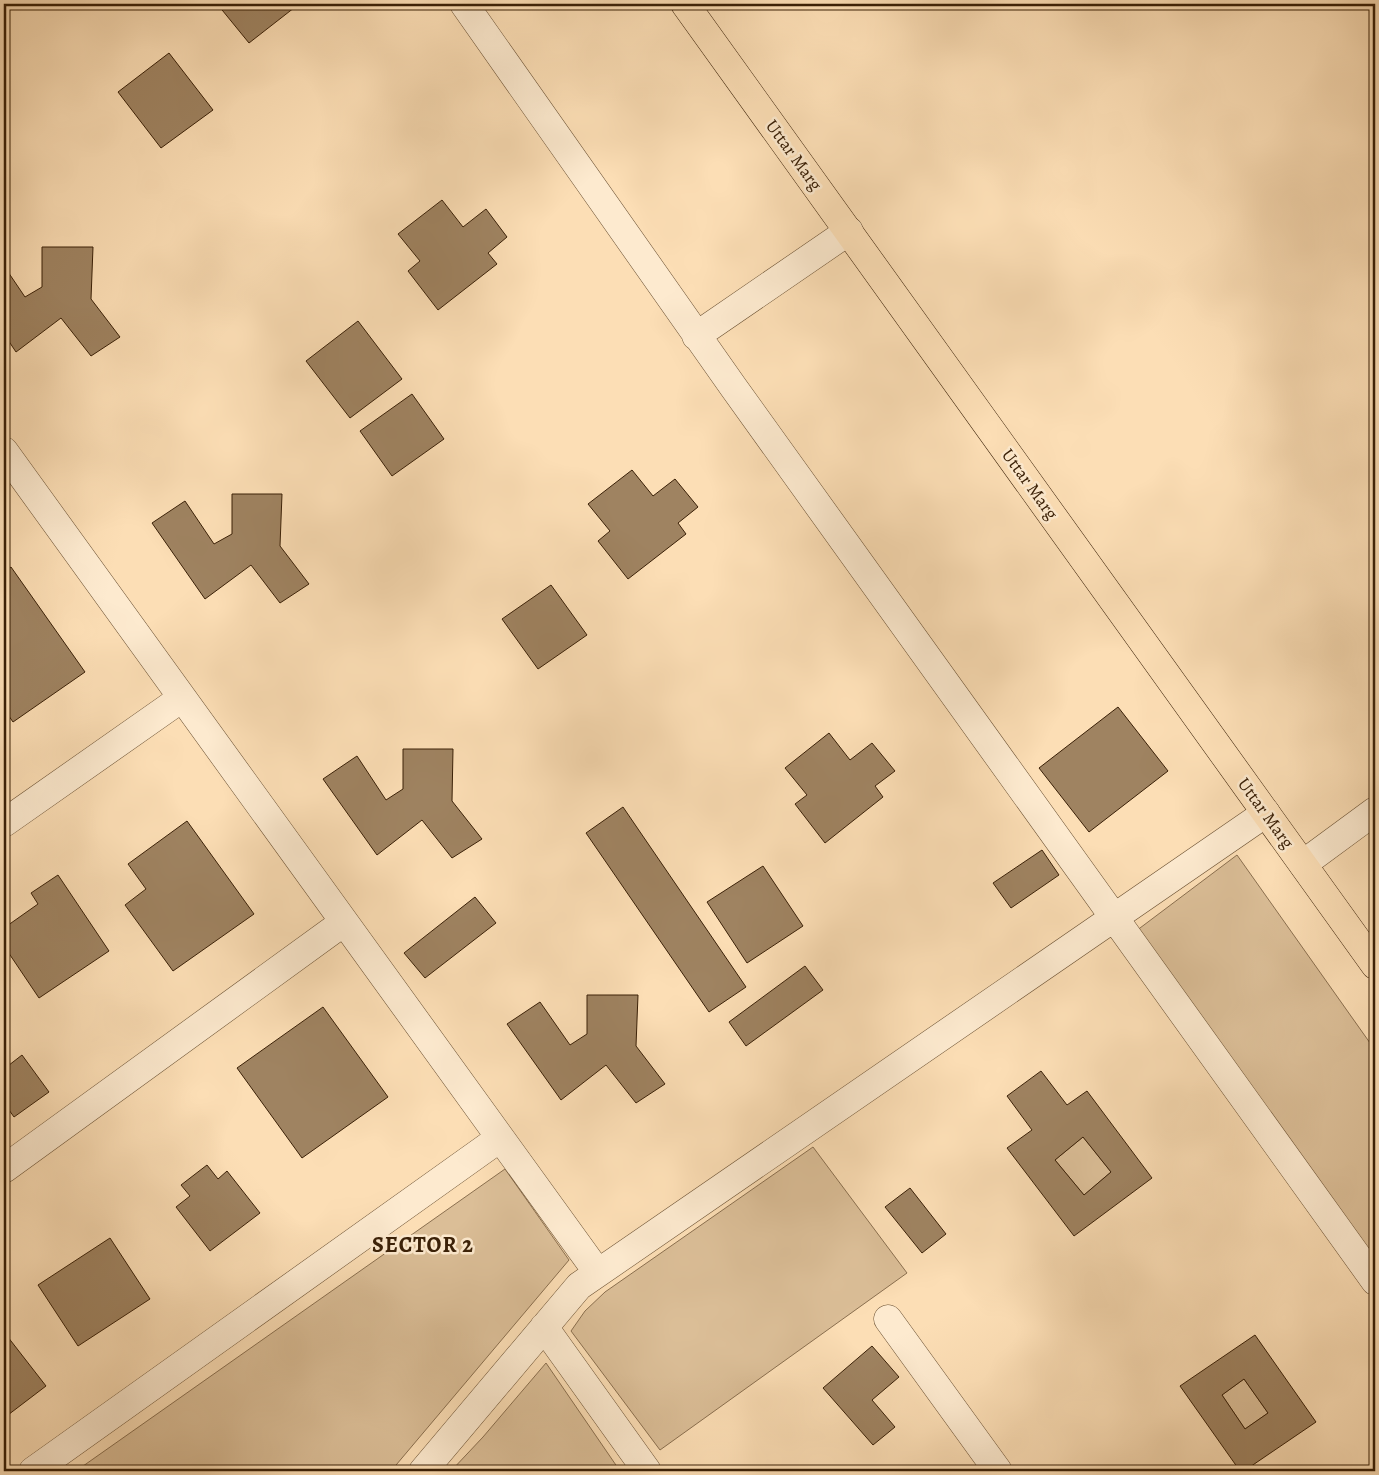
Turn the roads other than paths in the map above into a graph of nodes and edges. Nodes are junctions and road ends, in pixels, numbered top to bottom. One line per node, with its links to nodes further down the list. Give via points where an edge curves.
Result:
1 (464, 4): 4 (street)
2 (685, 4): 3 (main road, Uttar Marg)
3 (849, 231): 4 (street); 9 (main road, Uttar Marg)
4 (696, 336): 12 (street)
5 (4, 451): 6 (street)
6 (12, 479): 7 (street)
7 (182, 698): 10 (street); 13 (street)
8 (1375, 811): 11 (street)
9 (1266, 813): 11 (main road, Uttar Marg); 12 (street)
10 (4, 823)
11 (1303, 864): 14 (main road, Uttar Marg)
12 (1114, 918): 17 (street); 18 (street)
13 (344, 922): 15 (street); 16 (street)
14 (1375, 965)
15 (500, 1138): 17 (street); 21 (street)
16 (4, 1169)
17 (598, 1273): 20 (street, via 579,1286)
18 (1375, 1282)
19 (888, 1319): 24 (street)
20 (544, 1328): 22 (street); 23 (street)
21 (33, 1471)
22 (423, 1471)
23 (647, 1471)
24 (998, 1471)

